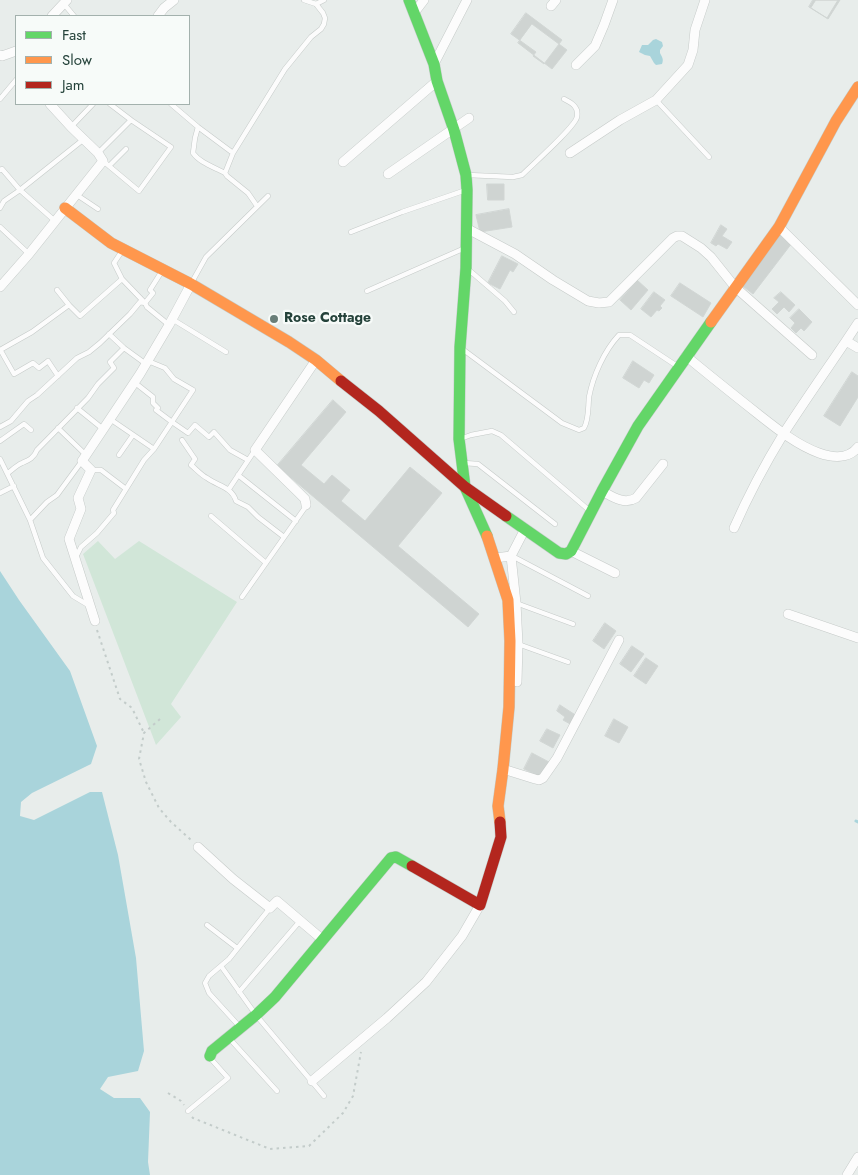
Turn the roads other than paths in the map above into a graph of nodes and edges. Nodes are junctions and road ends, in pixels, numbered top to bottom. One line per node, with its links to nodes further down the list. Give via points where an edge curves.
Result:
1 (174, 0): 14 (street)
2 (304, 0): 10 (lane)
3 (324, 0): 10 (lane)
4 (409, 0): 11 (street)
5 (424, 0): 11 (street)
6 (467, 0): 17 (street)
7 (613, 0): 18 (street, via 595,46)
8 (705, 0): 24 (street, via 688,65)
9 (65, 2): 12 (street); 13 (lane)
10 (316, 4): 37 (lane, via 323,13 324,24 285,69)
11 (414, 13): 17 (street)
12 (53, 15)
13 (73, 15)
14 (159, 15)
15 (15, 51): 16 (street)
16 (0, 55)
17 (434, 64): 20 (street)
18 (576, 65)
19 (15, 81): 22 (lane)
20 (437, 81): 33 (street); 40 (street)
21 (858, 87): 55 (street, via 836,121)
22 (0, 98)
23 (564, 99): 44 (lane, via 578,110 577,119 522,175)
24 (656, 100): 36 (street); 38 (lane)
25 (51, 105): 31 (street)
26 (91, 105): 31 (lane)
27 (111, 105): 30 (lane)
28 (172, 105): 32 (lane)
29 (469, 118): 33 (street)
30 (131, 120): 39 (lane); 39 (lane, via 171,147 140,190)
31 (71, 127): 34 (street)
32 (198, 127): 37 (lane); 42 (lane, via 193,152 200,160)
33 (454, 130): 43 (street); 44 (street)
34 (84, 140): 39 (street); 45 (lane)
35 (126, 149): 39 (lane)
36 (570, 152)
37 (234, 153): 42 (lane)
38 (709, 157)
39 (104, 160): 47 (street)
40 (343, 162)
41 (1, 169): 45 (lane)
42 (225, 173): 49 (lane, via 248,193)
43 (388, 174)
44 (466, 175): 46 (street)
45 (20, 190): 50 (lane, via 4,201); 53 (lane)
46 (467, 190): 56 (street); 57 (lane)
47 (76, 195): 51 (street); 52 (lane)
48 (268, 196): 49 (lane)
49 (257, 206): 64 (lane, via 206,257)
50 (0, 208)
51 (65, 208): 53 (street); 59 (street)
52 (98, 209)
53 (55, 221): 60 (street)
54 (0, 227): 60 (lane)
55 (780, 227): 66 (street); 71 (street)
56 (466, 228): 58 (street); 66 (street, via 515,254 588,301 609,302 677,236 701,248)
57 (351, 232)
58 (466, 248): 61 (street); 68 (lane)
59 (124, 249): 62 (street); 63 (lane, via 114,263)
60 (29, 254): 65 (street)
61 (466, 268): 72 (lane); 77 (street)
62 (163, 270): 64 (street); 69 (lane)
63 (122, 279): 69 (lane); 70 (lane, via 80,316)
64 (191, 284): 73 (street); 84 (street)
65 (0, 287)
66 (735, 287): 82 (street); 83 (street)
67 (57, 290): 70 (lane)
68 (367, 291)
69 (145, 303): 73 (lane, via 146,307); 75 (lane, via 140,302)
70 (69, 305): 80 (lane)
71 (858, 305)
72 (514, 312)
73 (170, 322): 81 (lane); 85 (street)
74 (858, 323): 76 (street)
75 (110, 334): 78 (lane); 87 (lane)
76 (846, 341): 79 (street); 96 (street)
77 (460, 347): 86 (lane, via 562,423 579,430 587,423 595,375 619,335 630,335); 98 (street)
78 (124, 348): 85 (lane); 89 (lane, via 110,362 114,368)
79 (858, 348)
80 (0, 350): 87 (lane, via 14,374 33,363 39,368 48,362)
81 (226, 352)
82 (812, 355)
83 (686, 356): 86 (street); 96 (street)
84 (316, 360): 103 (street); 114 (street)
85 (147, 362): 88 (street); 91 (lane, via 165,368 174,379 193,390)
86 (678, 366): 117 (street, via 638,426)
87 (58, 376): 92 (lane, via 11,421)
88 (134, 382): 90 (street); 91 (lane, via 153,397 156,410)
89 (77, 408): 93 (lane); 94 (lane)
90 (110, 419): 94 (street); 97 (lane)
91 (172, 422): 102 (lane); 107 (lane, via 188,432 195,425 209,437 214,432 230,450)
92 (0, 427)
93 (58, 428): 105 (lane); 111 (lane, via 36,454)
94 (103, 429): 105 (street)
95 (31, 430): 100 (lane, via 24,424)
96 (784, 434): 101 (street, via 821,454 836,457 848,456); 125 (street)
97 (133, 435): 102 (lane); 104 (lane)
98 (459, 439): 108 (street); 120 (lane, via 492,431 501,435)
99 (182, 440): 116 (lane, via 195,459 191,465 208,479)
100 (0, 441)
101 (858, 447)
102 (154, 449): 115 (lane)
103 (255, 450): 107 (lane); 119 (street, via 305,499)
104 (119, 455)
105 (84, 458): 110 (street); 122 (lane, via 57,495)
106 (0, 459): 111 (lane)
107 (248, 460): 112 (lane)
108 (463, 463): 114 (street); 124 (lane, via 478,464)
109 (663, 464): 117 (street, via 632,500 619,500)
110 (91, 470): 115 (lane, via 101,470); 131 (street, via 78,498 81,509 69,539)
111 (8, 473): 113 (lane)
112 (238, 476): 116 (lane); 123 (lane)
113 (14, 486): 118 (lane); 122 (lane)
114 (466, 486): 126 (street); 130 (street)
115 (126, 489): 131 (lane, via 114,513 81,547)
116 (229, 489): 127 (lane, via 236,501)
117 (602, 491): 120 (street)
118 (0, 493)
119 (306, 504): 123 (lane)
120 (592, 512): 128 (street)
121 (211, 516): 132 (lane)
122 (30, 520): 137 (lane, via 43,558 73,596)
123 (296, 521): 127 (lane)
124 (555, 524)
125 (734, 528)
126 (525, 529): 128 (street, via 559,553); 129 (street)
127 (284, 537): 132 (lane)
128 (571, 551): 133 (street)
129 (511, 556): 130 (street); 134 (lane); 136 (street)
130 (495, 558): 136 (street)
131 (75, 559): 137 (street)
132 (266, 563): 135 (lane)
133 (615, 573)
134 (588, 596)
135 (242, 597)
136 (512, 601): 140 (lane); 143 (street)
137 (89, 606): 139 (street)
138 (788, 614): 141 (street)
139 (95, 622)
140 (574, 624)
141 (858, 638)
142 (619, 640): 146 (street, via 557,758 543,778 539,780)
143 (514, 642): 144 (lane); 145 (street); 146 (street)
144 (568, 662)
145 (517, 682)
146 (503, 769): 148 (street, via 498,806 501,837)
147 (198, 847): 149 (street)
148 (480, 906): 152 (street, via 394,857); 160 (street, via 462,936 426,982)
149 (270, 908): 150 (street, via 277,901); 153 (lane)
150 (300, 921): 152 (street); 155 (lane)
151 (208, 925): 153 (lane)
152 (324, 940): 156 (street)
153 (237, 948): 154 (lane)
154 (221, 966): 155 (lane); 157 (lane, via 204,983)
155 (240, 992): 156 (lane)
156 (256, 1015): 157 (street); 160 (lane)
157 (241, 1028): 158 (street)
158 (229, 1038): 159 (street); 161 (lane)
159 (210, 1056): 163 (lane, via 228,1078)
160 (312, 1081): 162 (lane)
161 (277, 1091)
162 (324, 1096)
163 (188, 1111)
164 (858, 1157): 165 (street)
165 (847, 1175)

